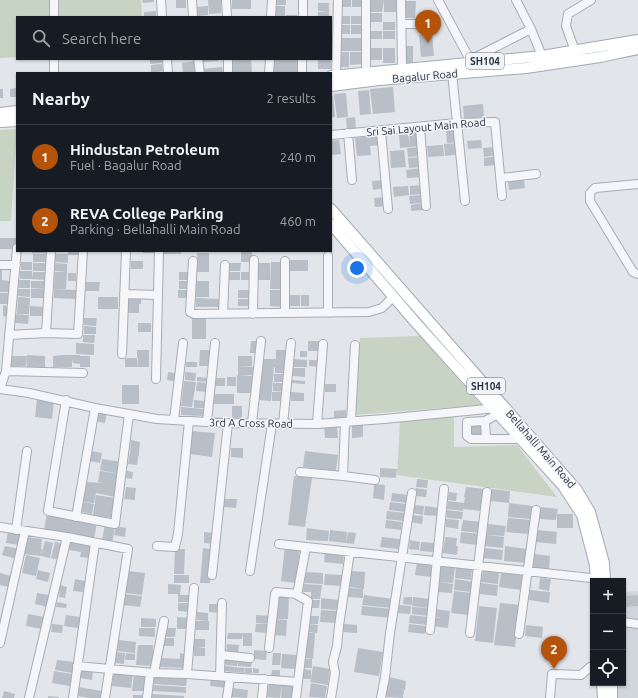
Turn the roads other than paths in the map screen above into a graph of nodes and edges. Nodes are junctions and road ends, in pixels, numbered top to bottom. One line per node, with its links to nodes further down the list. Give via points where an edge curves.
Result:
1 (54, 0): 13 (street)
2 (161, 0): 14 (street)
3 (192, 0): 15 (street)
4 (226, 0): 16 (street)
5 (272, 0): 17 (street)
6 (304, 0): 18 (street)
7 (338, 0): 41 (street)
8 (366, 0): 39 (street)
9 (401, 0): 19 (street)
10 (438, 0): 21 (street, via 471,58)
11 (516, 0): 21 (street)
12 (591, 0): 24 (street, via 568,14 566,26)
13 (54, 16)
14 (162, 16)
15 (193, 16)
16 (227, 16)
17 (271, 16)
18 (303, 16)
19 (402, 24): 20 (street); 32 (street)
20 (436, 24)
21 (530, 29): 31 (street)
22 (638, 40): 24 (main road, Bagalur Road / SH104)
23 (638, 49): 31 (main road, Bagalur Road / SH104, via 600,57)
24 (575, 51): 31 (main road, Bagalur Road / SH104)
25 (54, 60): 33 (street)
26 (167, 60): 34 (street)
27 (198, 60): 35 (street)
28 (228, 60): 36 (street)
29 (270, 60): 37 (street)
30 (302, 60): 38 (street)
31 (542, 61): 32 (main road, Bagalur Road / SH104); 40 (main road, Bagalur Road / SH104)
32 (402, 69): 39 (main road, Bagalur Road / SH104)
33 (54, 72)
34 (168, 72)
35 (200, 72)
36 (228, 72)
37 (269, 72)
38 (302, 72)
39 (366, 73): 41 (main road, Bagalur Road / SH104)
40 (452, 73): 42 (main road, Bagalur Road / SH104); 47 (street)
41 (334, 76)
42 (332, 86)
43 (16, 111): 44 (main road)
44 (0, 113)
45 (16, 120): 46 (main road)
46 (0, 122)
47 (457, 123): 48 (street, Sri Sai Layout Main Road); 53 (street, Sri Sai Layout Main Road, via 495,122); 57 (street)
48 (420, 127): 49 (street, Sri Sai Layout Main Road); 58 (street)
49 (381, 131): 50 (street, Sri Sai Layout Main Road); 59 (street)
50 (348, 133): 51 (street, Sri Sai Layout Main Road); 54 (street)
51 (332, 134)
52 (536, 174): 53 (street)
53 (501, 178): 56 (street, Sri Sai Layout Main Road)
54 (352, 180)
55 (638, 184): 74 (street, via 595,188 590,193 590,201 633,272)
56 (502, 196)
57 (465, 201)
58 (426, 206)
59 (388, 209)
60 (332, 210): 97 (main road, Bellahalli Main Road / SH104)
61 (332, 226): 77 (main road, Bellahalli Main Road / SH104)
62 (17, 252): 72 (street)
63 (51, 252): 82 (street)
64 (82, 252): 82 (street, via 78,334)
65 (126, 252): 75 (street)
66 (159, 252): 76 (street)
67 (328, 256): 79 (street)
68 (254, 260): 81 (street)
69 (193, 261): 80 (street, via 190,312)
70 (284, 261): 78 (street)
71 (0, 265): 72 (street)
72 (16, 265): 83 (street)
73 (225, 265): 80 (street)
74 (638, 274)
75 (124, 294): 76 (street); 90 (street)
76 (158, 295): 93 (street)
77 (393, 297): 79 (street, via 376,311); 97 (main road, Bellahalli Main Road / SH104)
78 (285, 313): 79 (street); 81 (street)
79 (328, 313)
80 (223, 314): 81 (street)
81 (253, 314)
82 (46, 333): 83 (street)
83 (9, 335): 91 (street)
84 (261, 341): 105 (street)
85 (184, 343): 99 (street)
86 (215, 343): 103 (street)
87 (291, 343): 107 (street)
88 (323, 344): 108 (street)
89 (354, 345): 101 (street)
90 (122, 354)
91 (6, 371): 92 (street); 94 (street)
92 (83, 373)
93 (156, 378)
94 (0, 389): 95 (street, 3rd A Cross Road)
95 (66, 400): 96 (street, 3rd A Cross Road); 119 (street, via 48,511)
96 (95, 408): 98 (street, 3rd A Cross Road); 119 (street)
97 (498, 410): 101 (street, 3rd A Cross Road); 102 (street); 110 (main road, Bellahalli Main Road / SH104); 135 (main road, Bellahalli Main Road / SH104, via 577,490 590,512 604,563)
98 (128, 414): 99 (street, 3rd A Cross Road); 119 (street, via 115,524)
99 (174, 420): 100 (street, 3rd A Cross Road)
100 (189, 421): 103 (street, 3rd A Cross Road); 125 (street, via 175,547)
101 (348, 421): 108 (street, 3rd A Cross Road); 113 (street)
102 (485, 421): 109 (street); 109 (street, via 467,422 467,436 471,440)
103 (207, 422): 104 (street, 3rd A Cross Road)
104 (228, 423): 105 (street, 3rd A Cross Road); 133 (street)
105 (252, 424): 106 (street, 3rd A Cross Road)
106 (272, 424): 107 (street, 3rd A Cross Road); 131 (street)
107 (283, 424): 108 (street, 3rd A Cross Road)
108 (317, 424)
109 (486, 439): 110 (street)
110 (520, 439): 134 (main road, Bellahalli Main Road / SH104, via 563,486 582,515)
111 (27, 451): 121 (street)
112 (300, 472): 113 (street)
113 (343, 476): 114 (street)
114 (375, 480)
115 (444, 489): 129 (street)
116 (487, 492): 130 (street)
117 (412, 493): 128 (street)
118 (536, 510): 132 (street)
119 (76, 517)
120 (0, 527): 121 (street)
121 (20, 531): 122 (street); 146 (street)
122 (67, 537): 123 (street); 161 (street)
123 (96, 543): 150 (street); 152 (street, via 128,549)
124 (279, 544): 126 (street)
125 (157, 546)
126 (306, 547): 127 (street); 138 (street)
127 (350, 552): 128 (street); 168 (street, via 333,662)
128 (402, 557): 129 (street); 169 (street)
129 (438, 561): 130 (street); 143 (street)
130 (478, 566): 132 (street); 144 (street)
131 (250, 571)
132 (528, 571): 136 (street); 145 (street)
133 (212, 575)
134 (600, 578)
135 (601, 578)
136 (590, 579)
137 (194, 588): 154 (street)
138 (298, 594): 147 (street, via 276,592); 158 (street, via 297,596 308,601)
139 (222, 603): 148 (street)
140 (164, 621): 153 (street)
141 (626, 622): 142 (street)
142 (638, 624)
143 (430, 630)
144 (470, 633)
145 (519, 634)
146 (0, 643)
147 (269, 648)
148 (221, 655): 149 (street); 155 (street)
149 (250, 658)
150 (78, 666): 152 (street); 162 (street)
151 (590, 667): 170 (street, via 581,675 552,674)
152 (109, 669): 153 (street); 163 (street)
153 (152, 673): 154 (street); 164 (street)
154 (187, 674): 155 (street)
155 (220, 676): 156 (street)
156 (230, 677): 157 (street); 165 (street)
157 (264, 679): 158 (street); 166 (street)
158 (298, 682): 167 (street)
159 (602, 686): 171 (main road)
160 (612, 686): 172 (main road)
161 (29, 698)
162 (73, 698)
163 (105, 698)
164 (147, 698)
165 (227, 698)
166 (262, 698)
167 (296, 698)
168 (331, 698)
169 (381, 698)
170 (550, 698)
171 (603, 698)
172 (612, 698)

